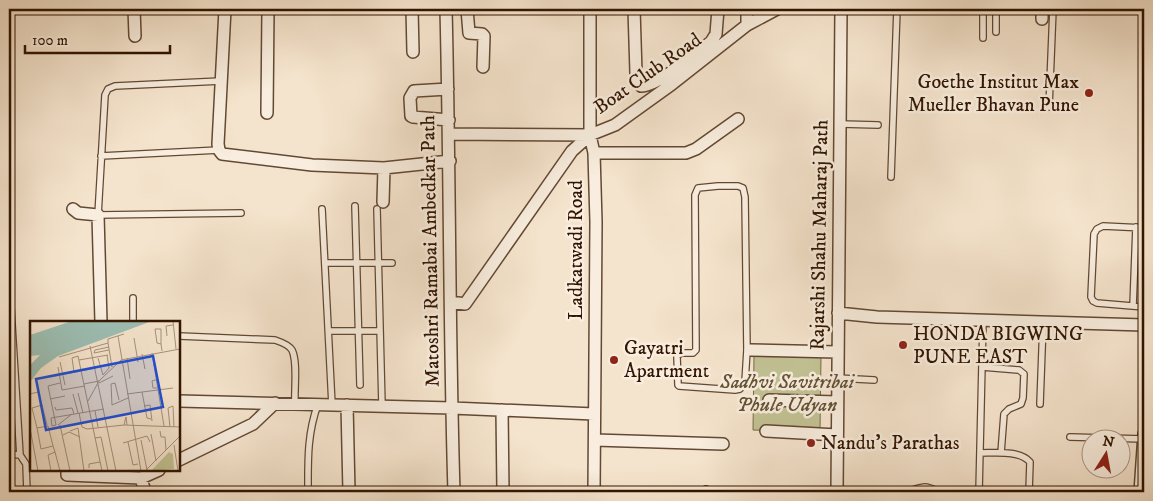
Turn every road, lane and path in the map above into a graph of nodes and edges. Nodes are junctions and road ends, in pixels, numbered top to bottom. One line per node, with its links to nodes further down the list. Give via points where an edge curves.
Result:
1 (134, 9): 20 (street)
2 (225, 9): 25 (street)
3 (268, 9): 28 (street)
4 (412, 9): 23 (street)
5 (446, 9): 26 (street, Matoshri Ramabai Ambedkar Path)
6 (467, 9): 24 (street, via 469,33 484,36)
7 (590, 9): 34 (street, Ladkatwadi Road)
8 (634, 9): 19 (street, via 636,73 641,86 662,78 711,42)
9 (718, 9): 19 (street)
10 (747, 9): 17 (street)
11 (777, 9): 17 (street, Boat Club Road)
12 (841, 9): 31 (street, Rajarshi Shahu Maharaj Path)
13 (897, 9): 40 (lane)
14 (983, 9): 21 (lane)
15 (996, 9): 18 (lane)
16 (1053, 9): 27 (lane)
17 (747, 24): 22 (street, Boat Club Road)
18 (996, 32)
19 (716, 34): 22 (street)
20 (135, 36)
21 (983, 38)
22 (724, 42): 34 (street, Boat Club Road, via 616,125)
23 (414, 52)
24 (483, 67)
25 (221, 81): 35 (street); 37 (lane, via 108,89)
26 (448, 89): 30 (street, Matoshri Ramabai Ambedkar Path); 30 (street, via 417,90 410,98 413,118)
27 (1049, 107)
28 (267, 113)
29 (738, 119): 36 (street, via 686,153)
30 (449, 120): 33 (street, Matoshri Ramabai Ambedkar Path)
31 (840, 124): 32 (lane); 58 (street, Rajarshi Shahu Maharaj Path)
32 (878, 125)
33 (449, 134): 34 (street); 38 (street, Matoshri Ramabai Ambedkar Path)
34 (590, 135): 36 (street, Ladkatwadi Road); 55 (street, via 572,151 465,304)
35 (219, 150): 37 (lane); 39 (street, via 222,154 255,159)
36 (594, 153): 86 (street, Ladkatwadi Road)
37 (101, 156): 46 (lane)
38 (450, 161): 39 (street); 55 (street, Matoshri Ramabai Ambedkar Path)
39 (384, 168): 42 (street)
40 (891, 177)
41 (355, 206): 52 (lane)
42 (380, 206): 50 (lane)
43 (73, 209): 46 (street, via 78,213)
44 (322, 209): 49 (lane)
45 (241, 213): 46 (lane)
46 (98, 215): 59 (street)
47 (1136, 227): 48 (lane); 56 (lane); 56 (lane, via 1103,226 1097,229 1094,234 1091,297 1097,303)
48 (1144, 228)
49 (325, 263): 52 (lane); 64 (lane)
50 (378, 263): 51 (lane); 52 (lane); 66 (lane)
51 (392, 263)
52 (356, 264): 65 (lane)
53 (9, 275): 97 (lane)
54 (134, 298): 60 (lane)
55 (451, 302): 84 (street, Matoshri Ramabai Ambedkar Path)
56 (1133, 306): 57 (lane)
57 (1144, 307)
58 (838, 313): 61 (street); 69 (street, Rajarshi Shahu Maharaj Path)
59 (102, 321)
60 (133, 321)
61 (983, 321): 62 (street); 70 (lane)
62 (1043, 323): 63 (street); 80 (lane)
63 (1144, 325)
64 (330, 331): 65 (lane); 81 (lane)
65 (360, 331): 66 (lane); 73 (lane)
66 (380, 331): 83 (lane)
67 (180, 336): 78 (lane, via 275,340 286,345 292,349 295,361)
68 (749, 350): 68 (lane, via 745,382 740,389 678,385 677,356 696,350 695,194 698,188 743,188); 69 (street)
69 (837, 352): 71 (street, Rajarshi Shahu Maharaj Path)
70 (982, 367): 94 (lane); 95 (lane, via 1019,370 1024,374 1024,398 1021,404 1004,414)
71 (837, 378): 72 (lane); 76 (street, Rajarshi Shahu Maharaj Path)
72 (874, 380)
73 (360, 385)
74 (769, 400): 76 (street)
75 (180, 401): 77 (street)
76 (837, 402): 89 (street, Rajarshi Shahu Maharaj Path)
77 (275, 403): 78 (street); 98 (street, via 253,424)
78 (294, 404): 79 (street)
79 (318, 404): 81 (street); 105 (lane, via 309,434)
80 (1040, 404)
81 (332, 405): 82 (street)
82 (347, 405): 83 (street); 106 (street)
83 (382, 406): 84 (street)
84 (452, 408): 85 (street); 107 (street, Matoshri Ramabai Ambedkar Path)
85 (502, 410): 86 (street); 108 (street)
86 (594, 414): 92 (street, Ladkatwadi Road)
87 (766, 431): 89 (street)
88 (1144, 434): 91 (street)
89 (837, 435): 110 (street, Rajarshi Shahu Maharaj Path)
90 (1070, 437): 91 (lane)
91 (1144, 439): 115 (street)
92 (595, 440): 93 (street); 109 (street, Ladkatwadi Road)
93 (723, 444)
94 (980, 453): 95 (lane); 113 (lane)
95 (1001, 453): 114 (lane, via 1021,456 1030,462)
96 (9, 454): 97 (lane)
97 (20, 455): 103 (lane, via 26,464)
98 (180, 460)
99 (67, 471): 101 (street, via 67,475)
100 (156, 471): 102 (street)
101 (105, 473): 102 (street)
102 (141, 478): 104 (street)
103 (27, 492)
104 (145, 492)
105 (308, 492)
106 (350, 492)
107 (454, 492)
108 (503, 492)
109 (594, 492)
110 (837, 492)
111 (908, 492): 112 (lane, via 920,486)
112 (938, 492)
113 (979, 492)
114 (1029, 492)
115 (1140, 492)

